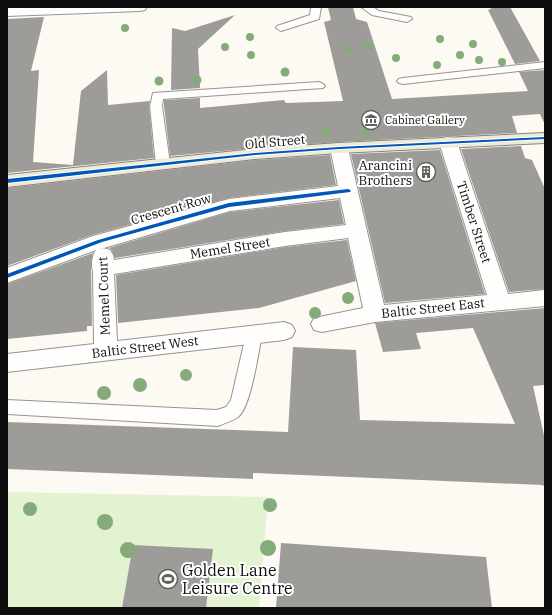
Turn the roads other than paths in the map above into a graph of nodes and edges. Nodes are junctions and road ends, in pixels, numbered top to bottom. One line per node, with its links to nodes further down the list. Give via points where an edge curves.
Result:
1 (140, 7): 4 (street)
2 (316, 7): 6 (lane, via 315,17)
3 (366, 7): 5 (lane, via 376,13)
4 (7, 12)
5 (407, 19)
6 (281, 28)
7 (545, 65): 8 (lane)
8 (403, 81)
9 (320, 86): 13 (lane, via 157,96)
10 (545, 139): 11 (main road, Old Street)
11 (448, 142): 12 (main road, Old Street); 21 (street, Timber Street)
12 (339, 148): 13 (main road, Old Street); 15 (street)
13 (163, 164): 14 (main road, Old Street)
14 (7, 181)
15 (348, 192): 16 (street); 17 (street, Crescent Row, via 229,205)
16 (358, 230): 18 (street, Memel Street, via 285,239); 22 (street)
17 (100, 240): 18 (street, Memel Court); 19 (street, Crescent Row)
18 (102, 269): 26 (street, Memel Court)
19 (7, 276)
20 (545, 298): 21 (street, Baltic Street East)
21 (500, 301): 22 (street, Baltic Street East)
22 (375, 314): 23 (street, Baltic Street East)
23 (322, 324)
24 (284, 331): 25 (street, Baltic Street West)
25 (254, 335): 26 (street, Baltic Street West); 28 (lane, via 239,402 232,412 218,418)
26 (106, 352): 27 (street, Baltic Street West)
27 (7, 363)
28 (7, 407)

